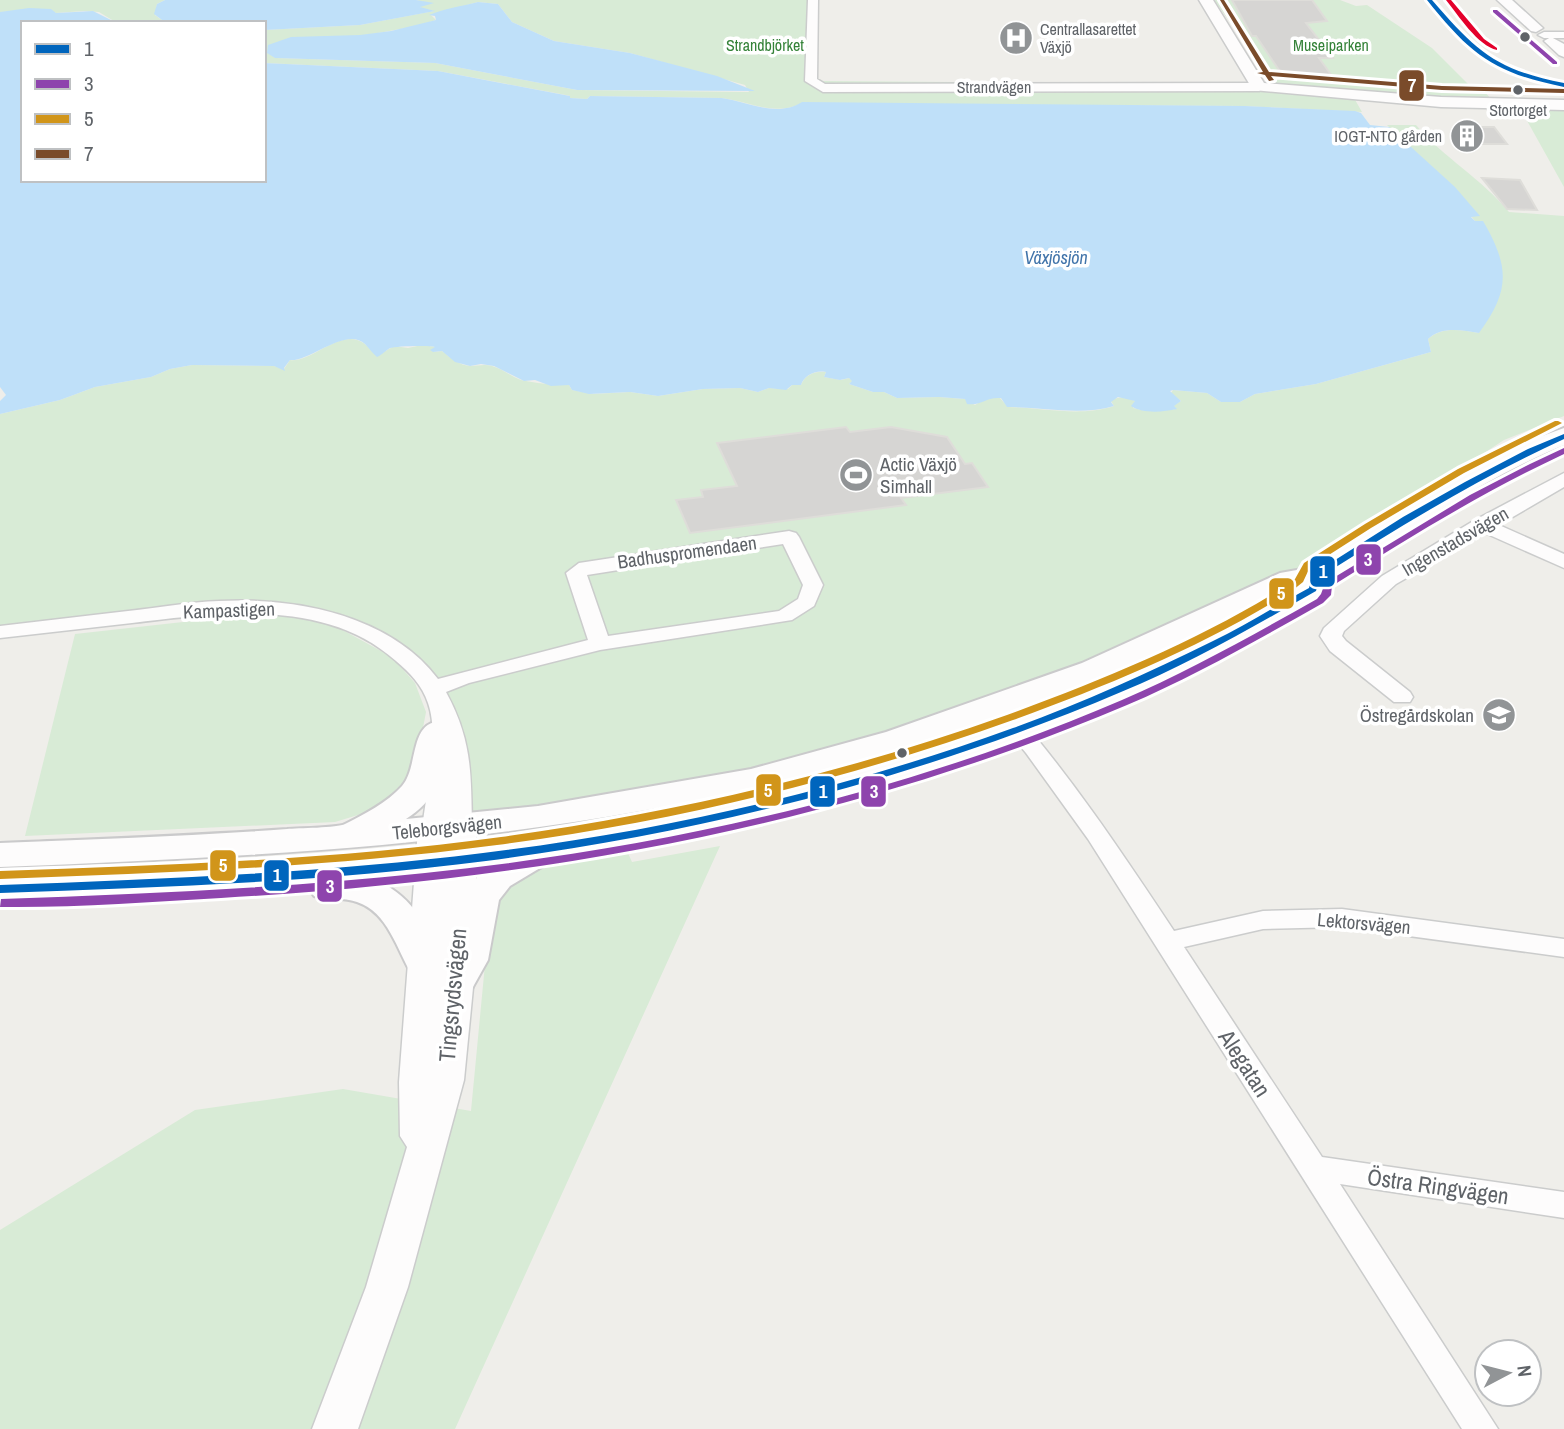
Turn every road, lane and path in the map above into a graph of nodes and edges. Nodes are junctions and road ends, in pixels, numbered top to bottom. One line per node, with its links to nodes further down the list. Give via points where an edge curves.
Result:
1 (813, 0): 6 (street, Strandvägen, via 811,81 822,88)
2 (1206, 0): 6 (street)
3 (1504, 0): 4 (street)
4 (1549, 35): 5 (street)
5 (1564, 52)
6 (1259, 87): 7 (street, via 1428,102)
7 (1564, 105)
8 (1564, 436): 16 (main road, Teleborgsvägen, via 1424,508 1316,576 1313,589 1242,632 1120,689)
9 (1564, 479): 10 (street, Ingenstadsvägen)
10 (1482, 524): 11 (street); 15 (street, Ingenstadsvägen, via 1389,580 1331,636)
11 (1564, 562)
12 (0, 632): 14 (street, Kampastigen, via 219,607 291,610 388,642)
13 (600, 644): 13 (street, Badhuspromendaen, via 576,573 586,567 789,537 813,585 807,601 785,616); 14 (street)
14 (433, 689): 17 (street, Kampastigen)
15 (1402, 697)
16 (1008, 718): 19 (main road, Teleborgsvägen, via 898,739 753,780 538,818); 20 (main road, Teleborgsvägen, via 868,777 684,822); 24 (street, Alegatan, via 1097,833)
17 (442, 721): 18 (main road, via 431,741 426,775 415,794); 19 (street, Kampastigen)
18 (347, 836): 19 (main road, Teleborgsvägen); 21 (main road, Teleborgsvägen)
19 (447, 844): 20 (main road, Teleborgsvägen); 22 (main road, Teleborgsvägen); 26 (street, Tingsrydsvägen)
20 (554, 846): 26 (main road, via 521,861 488,887 476,911 468,960)
21 (0, 855)
22 (213, 881): 23 (main road, Teleborgsvägen); 26 (main road, via 367,890 397,909)
23 (0, 889)
24 (1165, 942): 25 (street, Lektorsvägen, via 1263,920 1342,918); 27 (street, Alegatan)
25 (1564, 948)
26 (440, 974): 29 (street, Tingsrydsvägen, via 418,1082 421,1161 387,1287)
27 (1313, 1168): 28 (street, Östra Ringvägen); 30 (street, Alegatan)
28 (1564, 1205)
29 (335, 1429)
30 (1481, 1429)

